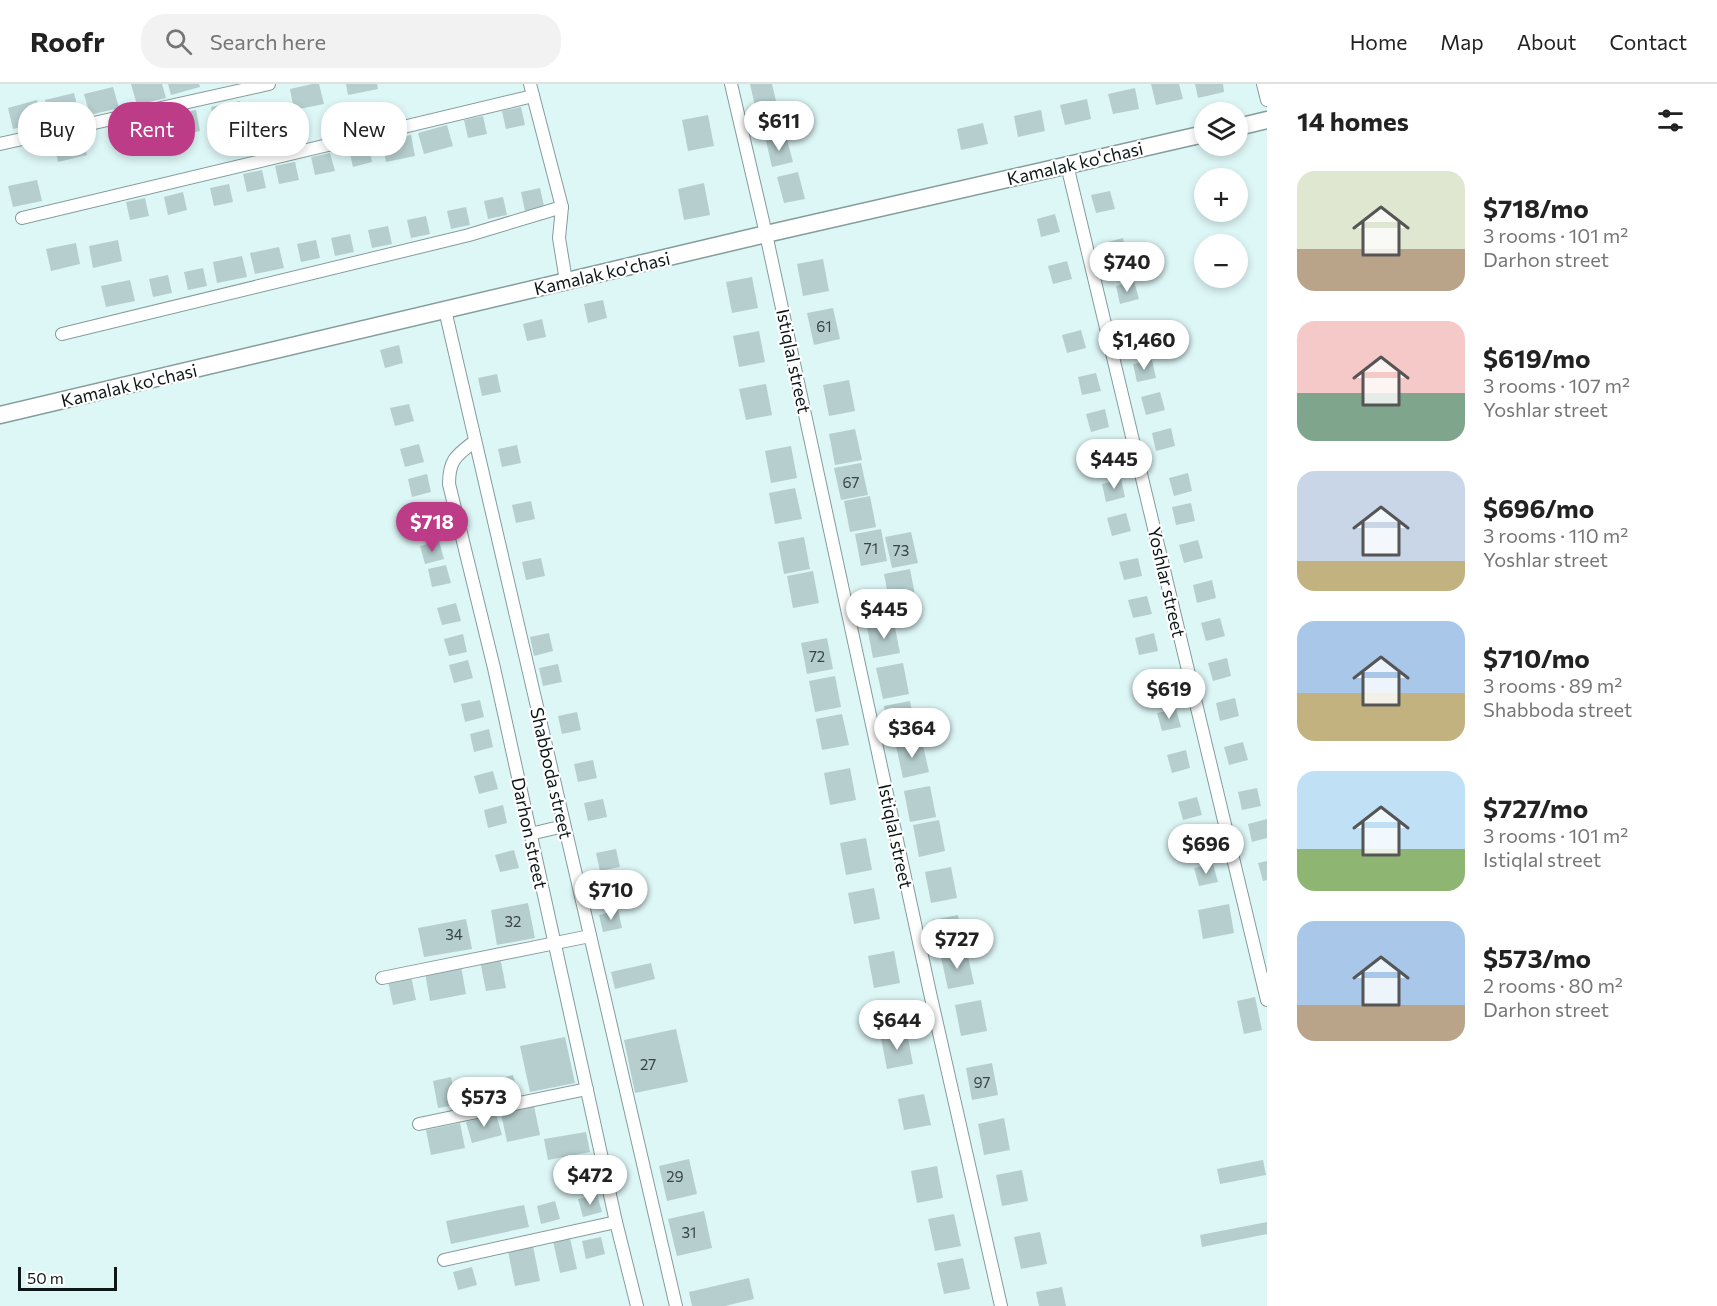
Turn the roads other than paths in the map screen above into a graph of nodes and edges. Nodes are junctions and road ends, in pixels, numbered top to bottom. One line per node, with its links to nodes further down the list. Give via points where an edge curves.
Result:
1 (269, 84): 9 (street)
2 (731, 84): 13 (street, Istiqlal street)
3 (1263, 84): 5 (street)
4 (531, 90): 11 (street); 12 (street)
5 (1267, 100)
6 (1267, 120): 7 (main road)
7 (1248, 125)
8 (1194, 136): 10 (main road, Kamalak ko'chasi)
9 (0, 144)
10 (1067, 165): 13 (main road, Kamalak ko'chasi); 24 (street, Yoshlar street)
11 (562, 207): 14 (street, via 559,238); 16 (street, via 469,234)
12 (22, 218)
13 (766, 234): 14 (main road, Kamalak ko'chasi); 31 (street, Istiqlal street)
14 (566, 281): 15 (main road, Kamalak ko'chasi)
15 (445, 310): 17 (main road, Kamalak ko'chasi); 18 (street, Shabboda street)
16 (62, 334)
17 (0, 415)
18 (475, 441): 19 (street, Shabboda street); 20 (street, Darhon street, via 457,455 449,469 449,484)
19 (564, 826): 20 (street); 21 (street, Shabboda street)
20 (530, 834): 22 (street, Darhon street)
21 (590, 936): 22 (street); 30 (street, Shabboda street)
22 (554, 943): 23 (street); 25 (street, Darhon street)
23 (381, 978)
24 (1267, 1000)
25 (587, 1089): 26 (street); 27 (street, Darhon street)
26 (419, 1124)
27 (616, 1222): 28 (street); 29 (street, Darhon street)
28 (444, 1260)
29 (637, 1306)
30 (676, 1306)
31 (1001, 1306)

